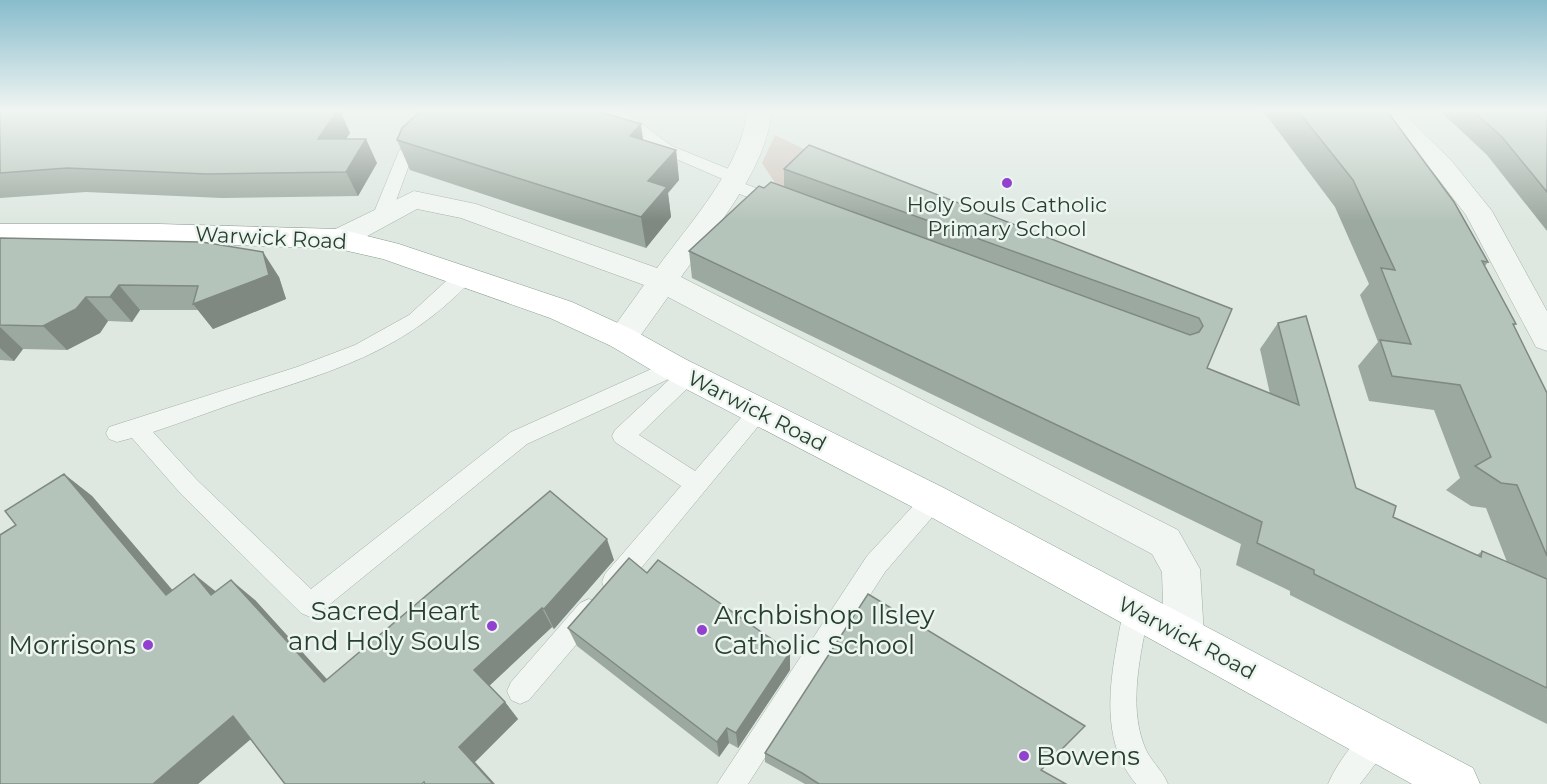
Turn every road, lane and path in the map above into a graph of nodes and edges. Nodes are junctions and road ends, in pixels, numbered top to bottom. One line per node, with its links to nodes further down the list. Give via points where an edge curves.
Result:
1 (413, 148): 7 (lane, via 405,155)
2 (664, 148): 5 (lane)
3 (749, 148): 5 (street)
4 (1424, 148): 15 (street, via 1478,211)
5 (734, 182): 6 (lane); 13 (street)
6 (799, 210)
7 (381, 217): 10 (street); 13 (street, via 414,200 466,210)
8 (33, 232): 9 (highway, Warwick Road); 10 (highway, Warwick Road); 11 (lane)
9 (0, 233)
10 (339, 239): 12 (highway, Warwick Road, via 389,251)
11 (17, 255)
12 (463, 277): 14 (highway, Warwick Road, via 561,310); 16 (lane, via 436,307 356,355 126,430 310,605 519,438)
13 (663, 281): 14 (street); 21 (street, via 1165,542 1181,569)
14 (622, 338): 16 (highway, Warwick Road)
15 (1547, 339)
16 (681, 372): 17 (highway, Warwick Road); 18 (lane, via 623,436)
17 (759, 412): 18 (lane); 19 (highway, Warwick Road)
18 (698, 485): 22 (lane)
19 (933, 500): 20 (highway, Warwick Road); 24 (lane, via 876,564)
20 (1136, 611): 21 (highway, Warwick Road); 25 (lane, via 1126,668 1125,729 1137,762)
21 (1184, 636): 23 (highway, Warwick Road)
22 (520, 691)
23 (1376, 740): 26 (lane); 27 (highway, Warwick Road)
24 (731, 784)
25 (1154, 784)
26 (1342, 784)
27 (1457, 784)

